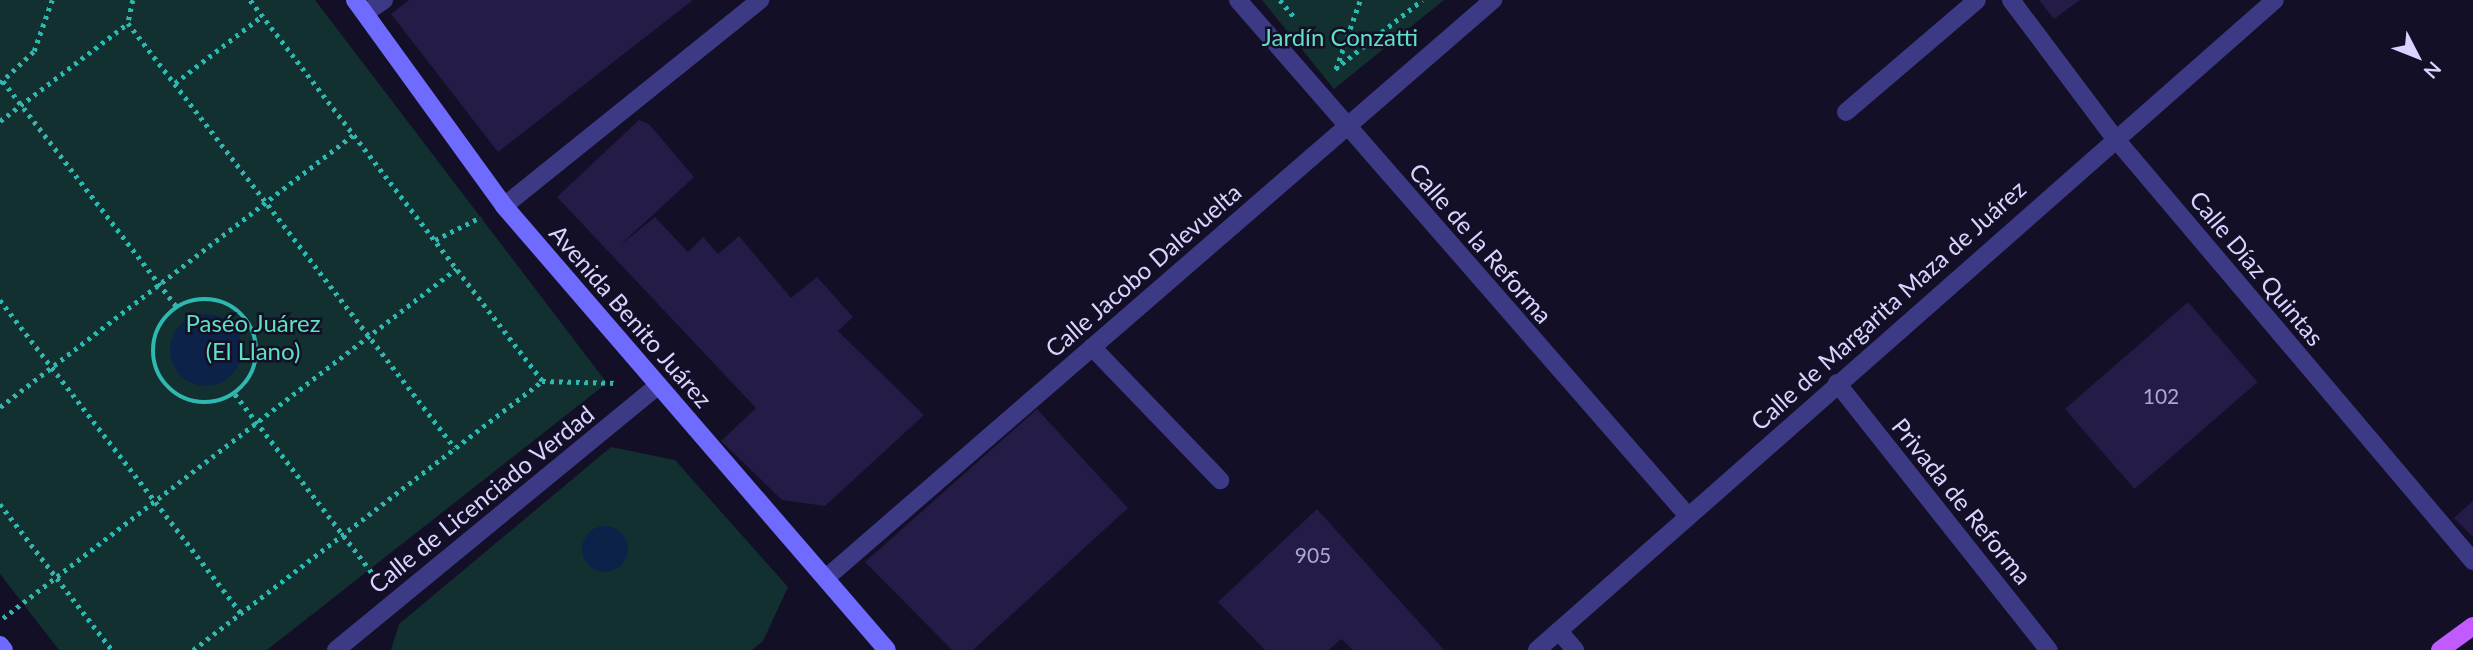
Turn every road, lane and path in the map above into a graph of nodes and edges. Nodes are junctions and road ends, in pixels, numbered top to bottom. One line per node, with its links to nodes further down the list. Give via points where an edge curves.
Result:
1 (52, 0): 20 (path, via 34,51)
2 (133, 0): 16 (path)
3 (250, 0): 15 (path)
4 (384, 0): 14 (street)
5 (760, 0): 29 (street)
6 (1238, 0): 25 (street, Calle de la Reforma)
7 (1280, 0): 17 (path)
8 (1360, 0): 19 (path)
9 (1422, 0): 19 (path)
10 (1493, 0): 25 (street, Calle Jacobo Dalevuelta)
11 (1977, 0): 23 (street)
12 (2011, 0): 27 (street, Calle Díaz Quintas)
13 (2274, 0): 27 (street, Calle de Margarita Maza de Juárez)
14 (360, 7): 29 (main road, Avenida Benito Juárez)
15 (262, 16): 21 (path); 26 (path)
16 (128, 23): 21 (path); 22 (path)
17 (1304, 30)
18 (1328, 60): 19 (path)
19 (1336, 69)
20 (2, 82): 22 (path)
21 (175, 83): 28 (path)
22 (22, 105): 24 (path); 32 (path)
23 (1846, 112)
24 (0, 121)
25 (1345, 126): 36 (street, Calle Jacobo Dalevuelta); 48 (street, Calle de la Reforma)
26 (353, 135): 28 (path); 30 (path)
27 (2114, 137): 39 (street, Calle de Margarita Maza de Juárez); 50 (street, Calle Díaz Quintas)
28 (266, 202): 32 (path); 35 (path)
29 (504, 206): 30 (path); 40 (main road, Avenida Benito Juárez)
30 (435, 240): 31 (path)
31 (456, 269): 35 (path); 38 (path)
32 (160, 284): 34 (path); 37 (path)
33 (0, 300): 37 (path)
34 (177, 307): 41 (path, via 208,299 224,302 248,322 256,345 254,369); 41 (path, via 156,332 153,357 161,380 187,401 211,402)
35 (369, 336): 43 (path); 44 (path)
36 (1092, 347): 45 (street); 52 (street, Calle Jacobo Dalevuelta)
37 (52, 368): 42 (path); 46 (path)
38 (542, 381): 40 (path); 44 (path)
39 (1837, 383): 48 (street, Calle de Margarita Maza de Juárez); 66 (street, Privada de Reforma)
40 (657, 386): 52 (main road, Avenida Benito Juárez); 53 (street, Calle de Licenciado Verdad)
41 (234, 394): 43 (path)
42 (0, 407)
43 (257, 423): 46 (path); 49 (path)
44 (455, 448): 49 (path)
45 (1220, 480)
46 (155, 502): 51 (path); 54 (path)
47 (0, 504): 51 (path)
48 (1688, 516): 57 (street, Calle de Margarita Maza de Juárez)
49 (342, 535): 53 (path); 54 (path)
50 (2473, 561)
51 (56, 578): 55 (path); 60 (path)
52 (826, 579): 63 (main road, Avenida Benito Juárez)
53 (394, 602): 62 (street, Calle de Licenciado Verdad)
54 (241, 613): 61 (path)
55 (0, 621)
56 (2473, 626): 67 (main road)
57 (1559, 631): 64 (street, Calle de Margarita Maza de Juárez); 65 (street)
58 (0, 645): 59 (main road)
59 (4, 650)
60 (112, 650)
61 (193, 650)
62 (336, 650)
63 (887, 650)
64 (1537, 650)
65 (1575, 650)
66 (2049, 650)
67 (2440, 650)

